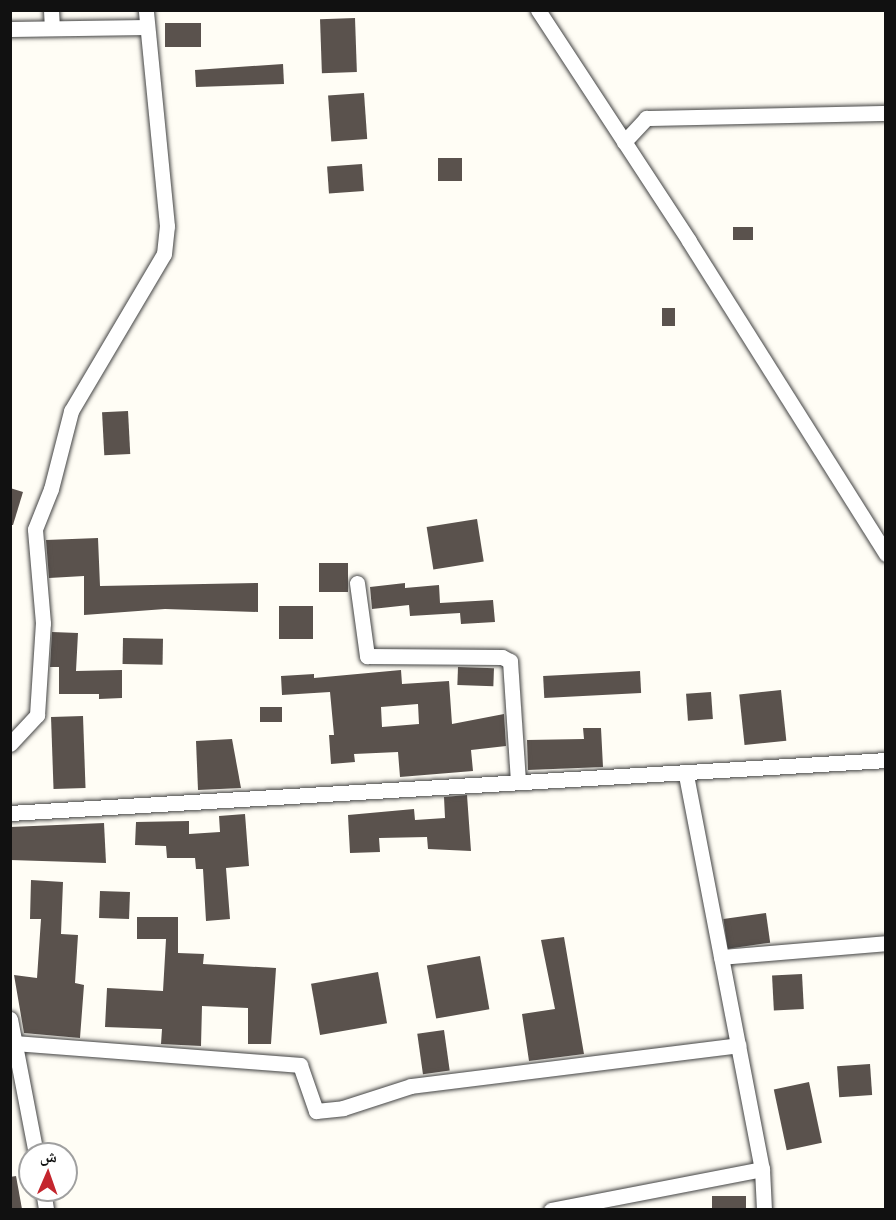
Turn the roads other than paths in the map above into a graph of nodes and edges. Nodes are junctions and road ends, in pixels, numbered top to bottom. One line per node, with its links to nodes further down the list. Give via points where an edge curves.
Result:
1 (51, 10): 5 (street)
2 (146, 10): 4 (street)
3 (537, 10): 8 (street)
4 (147, 27): 5 (street); 11 (street, via 167,226 164,255 71,411 51,489 35,529 43,623 37,715)
5 (51, 28): 6 (street)
6 (10, 29)
7 (885, 113): 8 (street, via 646,118)
8 (624, 142): 9 (street)
9 (885, 554)
10 (357, 583): 14 (street, via 366,656 502,657 510,661)
11 (10, 744)
12 (885, 760): 13 (street)
13 (686, 775): 14 (street); 17 (street)
14 (518, 780): 15 (street)
15 (10, 813)
16 (885, 943): 17 (street)
17 (721, 957): 20 (street)
18 (10, 1019): 19 (street)
19 (15, 1043): 20 (street, via 300,1065 316,1111 343,1108 411,1086); 21 (street)
20 (738, 1045): 23 (street)
21 (14, 1059): 22 (street)
22 (33, 1142)
23 (762, 1169): 24 (street); 25 (street)
24 (551, 1209)
25 (764, 1209)

